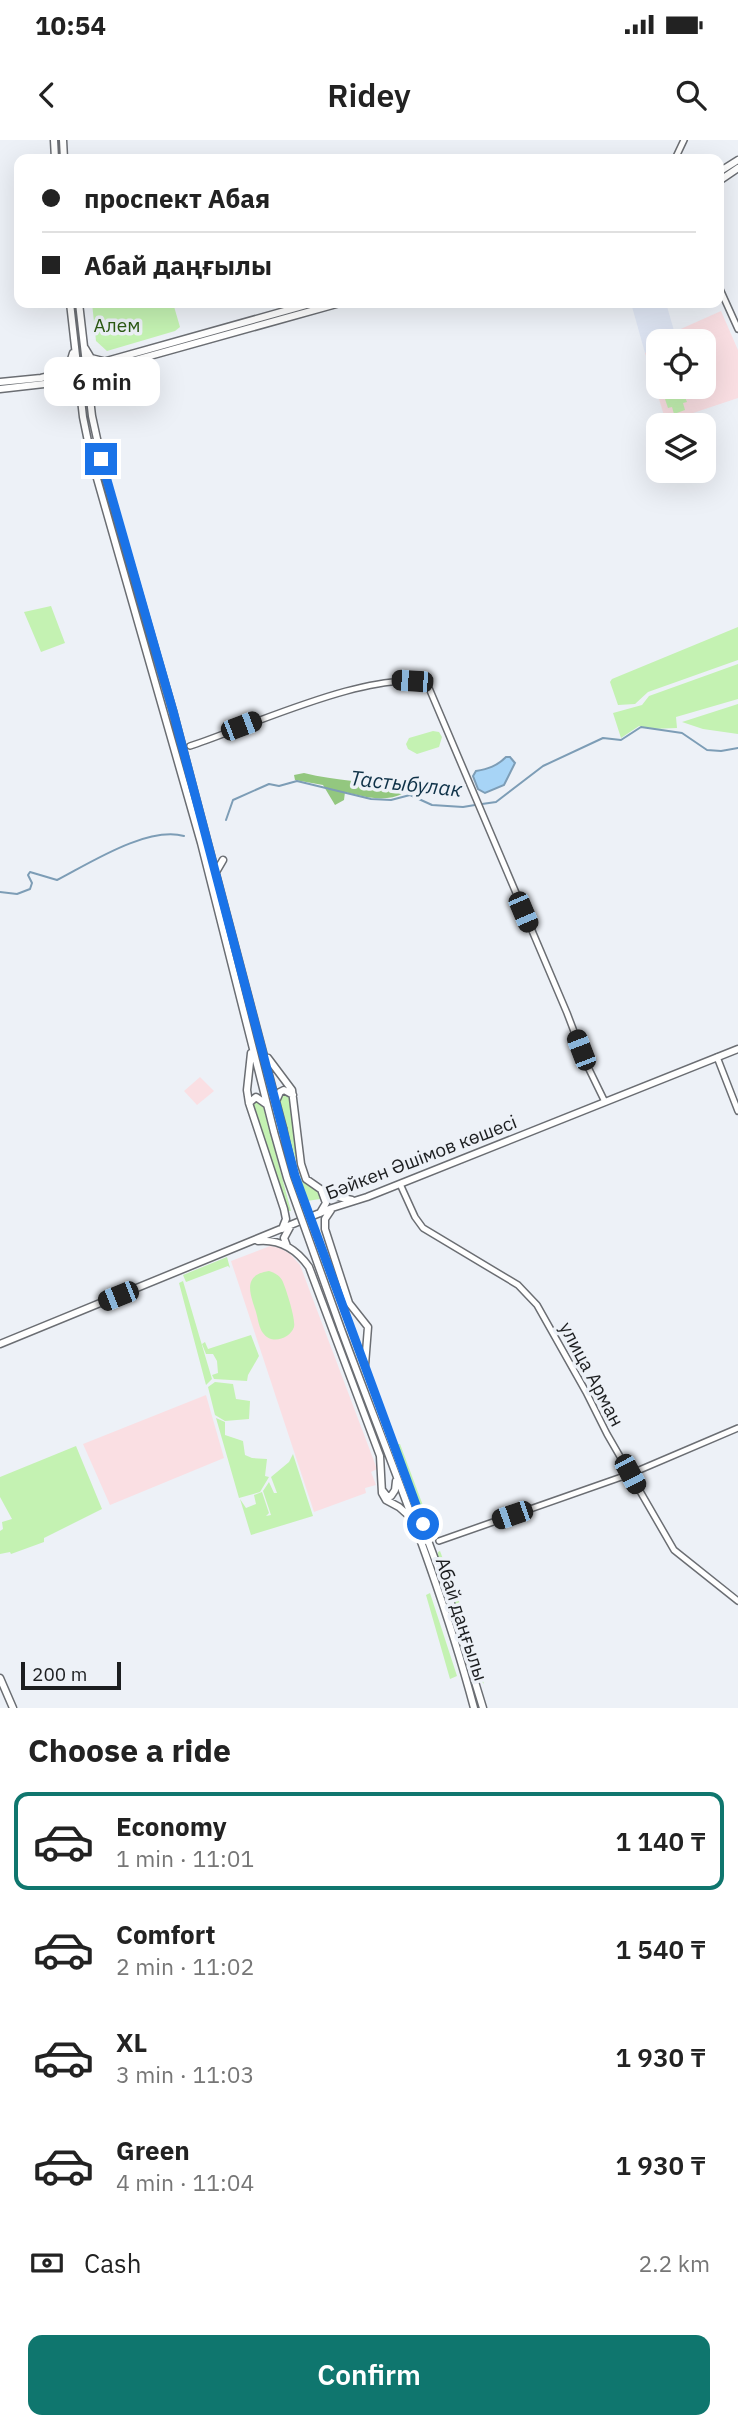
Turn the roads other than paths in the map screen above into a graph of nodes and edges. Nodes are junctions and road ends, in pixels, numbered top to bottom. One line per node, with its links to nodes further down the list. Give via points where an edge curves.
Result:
1 (724, 298): 7 (street)
2 (71, 308): 9 (main road)
3 (79, 308): 8 (main road)
4 (300, 308): 6 (main road)
5 (317, 308): 6 (main road)
6 (279, 316): 10 (main road)
7 (738, 329)
8 (82, 340): 10 (main road, via 91,358); 11 (main road)
9 (74, 341): 12 (main road); 13 (main road, via 69,366)
10 (112, 364): 11 (main road); 16 (main road, via 91,383)
11 (85, 371): 12 (main road); 16 (main road)
12 (77, 373): 13 (main road); 17 (main road)
13 (52, 380): 14 (main road); 15 (main road); 17 (main road, via 74,387)
14 (0, 382)
15 (0, 389)
16 (92, 416): 18 (main road)
17 (83, 417): 19 (main road)
18 (106, 480): 19 (main road); 26 (main road, via 173,696)
19 (98, 483): 20 (main road)
20 (160, 699): 21 (main road); 25 (main road)
21 (152, 702)
22 (190, 746): 35 (street, via 278,712 379,682 412,681 429,688)
23 (223, 860): 26 (main road)
24 (198, 865): 25 (main road)
25 (208, 870): 28 (main road)
26 (216, 872): 27 (main road)
27 (246, 984): 28 (main road); 31 (main road, via 253,995)
28 (236, 987): 29 (main road)
29 (251, 1040): 36 (main road); 37 (main road)
30 (738, 1049): 32 (main road, Бәйкен Әшімов көшесі)
31 (264, 1051): 33 (main road); 34 (main road)
32 (717, 1057): 35 (main road, Бәйкен Әшімов көшесі); 38 (street)
33 (293, 1096): 34 (main road, via 281,1091); 40 (main road, via 303,1174)
34 (276, 1101): 53 (main road, bridge)
35 (606, 1102): 39 (main road, Бәйкен Әшімов көшесі)
36 (249, 1103): 37 (main road, via 256,1097); 43 (main road)
37 (267, 1105): 53 (main road, bridge, via 287,1178)
38 (737, 1110)
39 (400, 1184): 41 (main road, Бәйкен Әшімов көшесі); 58 (street, улица Арман, via 423,1228 518,1285 537,1305)
40 (321, 1191): 41 (main road); 44 (main road, via 326,1200)
41 (357, 1201): 42 (main road, Бәйкен Әшімов көшесі)
42 (332, 1208): 44 (main road, Бәйкен Әшімов көшесі); 49 (main road)
43 (284, 1209): 46 (main road, via 288,1217); 48 (main road)
44 (320, 1213): 45 (main road, Бәйкен Әшімов көшесі)
45 (307, 1218): 46 (main road, Бәйкен Әшімов көшесі); 49 (main road)
46 (300, 1221): 47 (main road, Бәйкен Әшімов көшесі)
47 (291, 1225): 48 (main road, Бәйкен Әшімов көшесі); 51 (main road)
48 (282, 1229): 50 (main road, Бәйкен Әшімов көшесі)
49 (325, 1229): 52 (main road, via 349,1303)
50 (254, 1242): 51 (main road, via 268,1240); 54 (main road, Бәйкен Әшімов көшесі)
51 (287, 1246): 59 (main road, via 309,1268 380,1456)
52 (366, 1323): 53 (main road, via 360,1333); 55 (main road)
53 (344, 1327): 55 (main road, Абай даңғылы); 57 (main road, Абай даңғылы)
54 (0, 1344)
55 (365, 1371): 66 (main road, Абай даңғылы, via 465,1645)
56 (738, 1428): 58 (street)
57 (395, 1474): 59 (main road, via 393,1494 387,1496); 60 (main road, Абай даңғылы)
58 (630, 1474): 61 (street); 62 (street, улица Арман, via 674,1550)
59 (382, 1490): 60 (main road, via 386,1500)
60 (412, 1520): 65 (main road, Абай даңғылы)
61 (439, 1541)
62 (738, 1601)
63 (0, 1678): 64 (main road)
64 (13, 1708)
65 (474, 1708)
66 (483, 1708)

